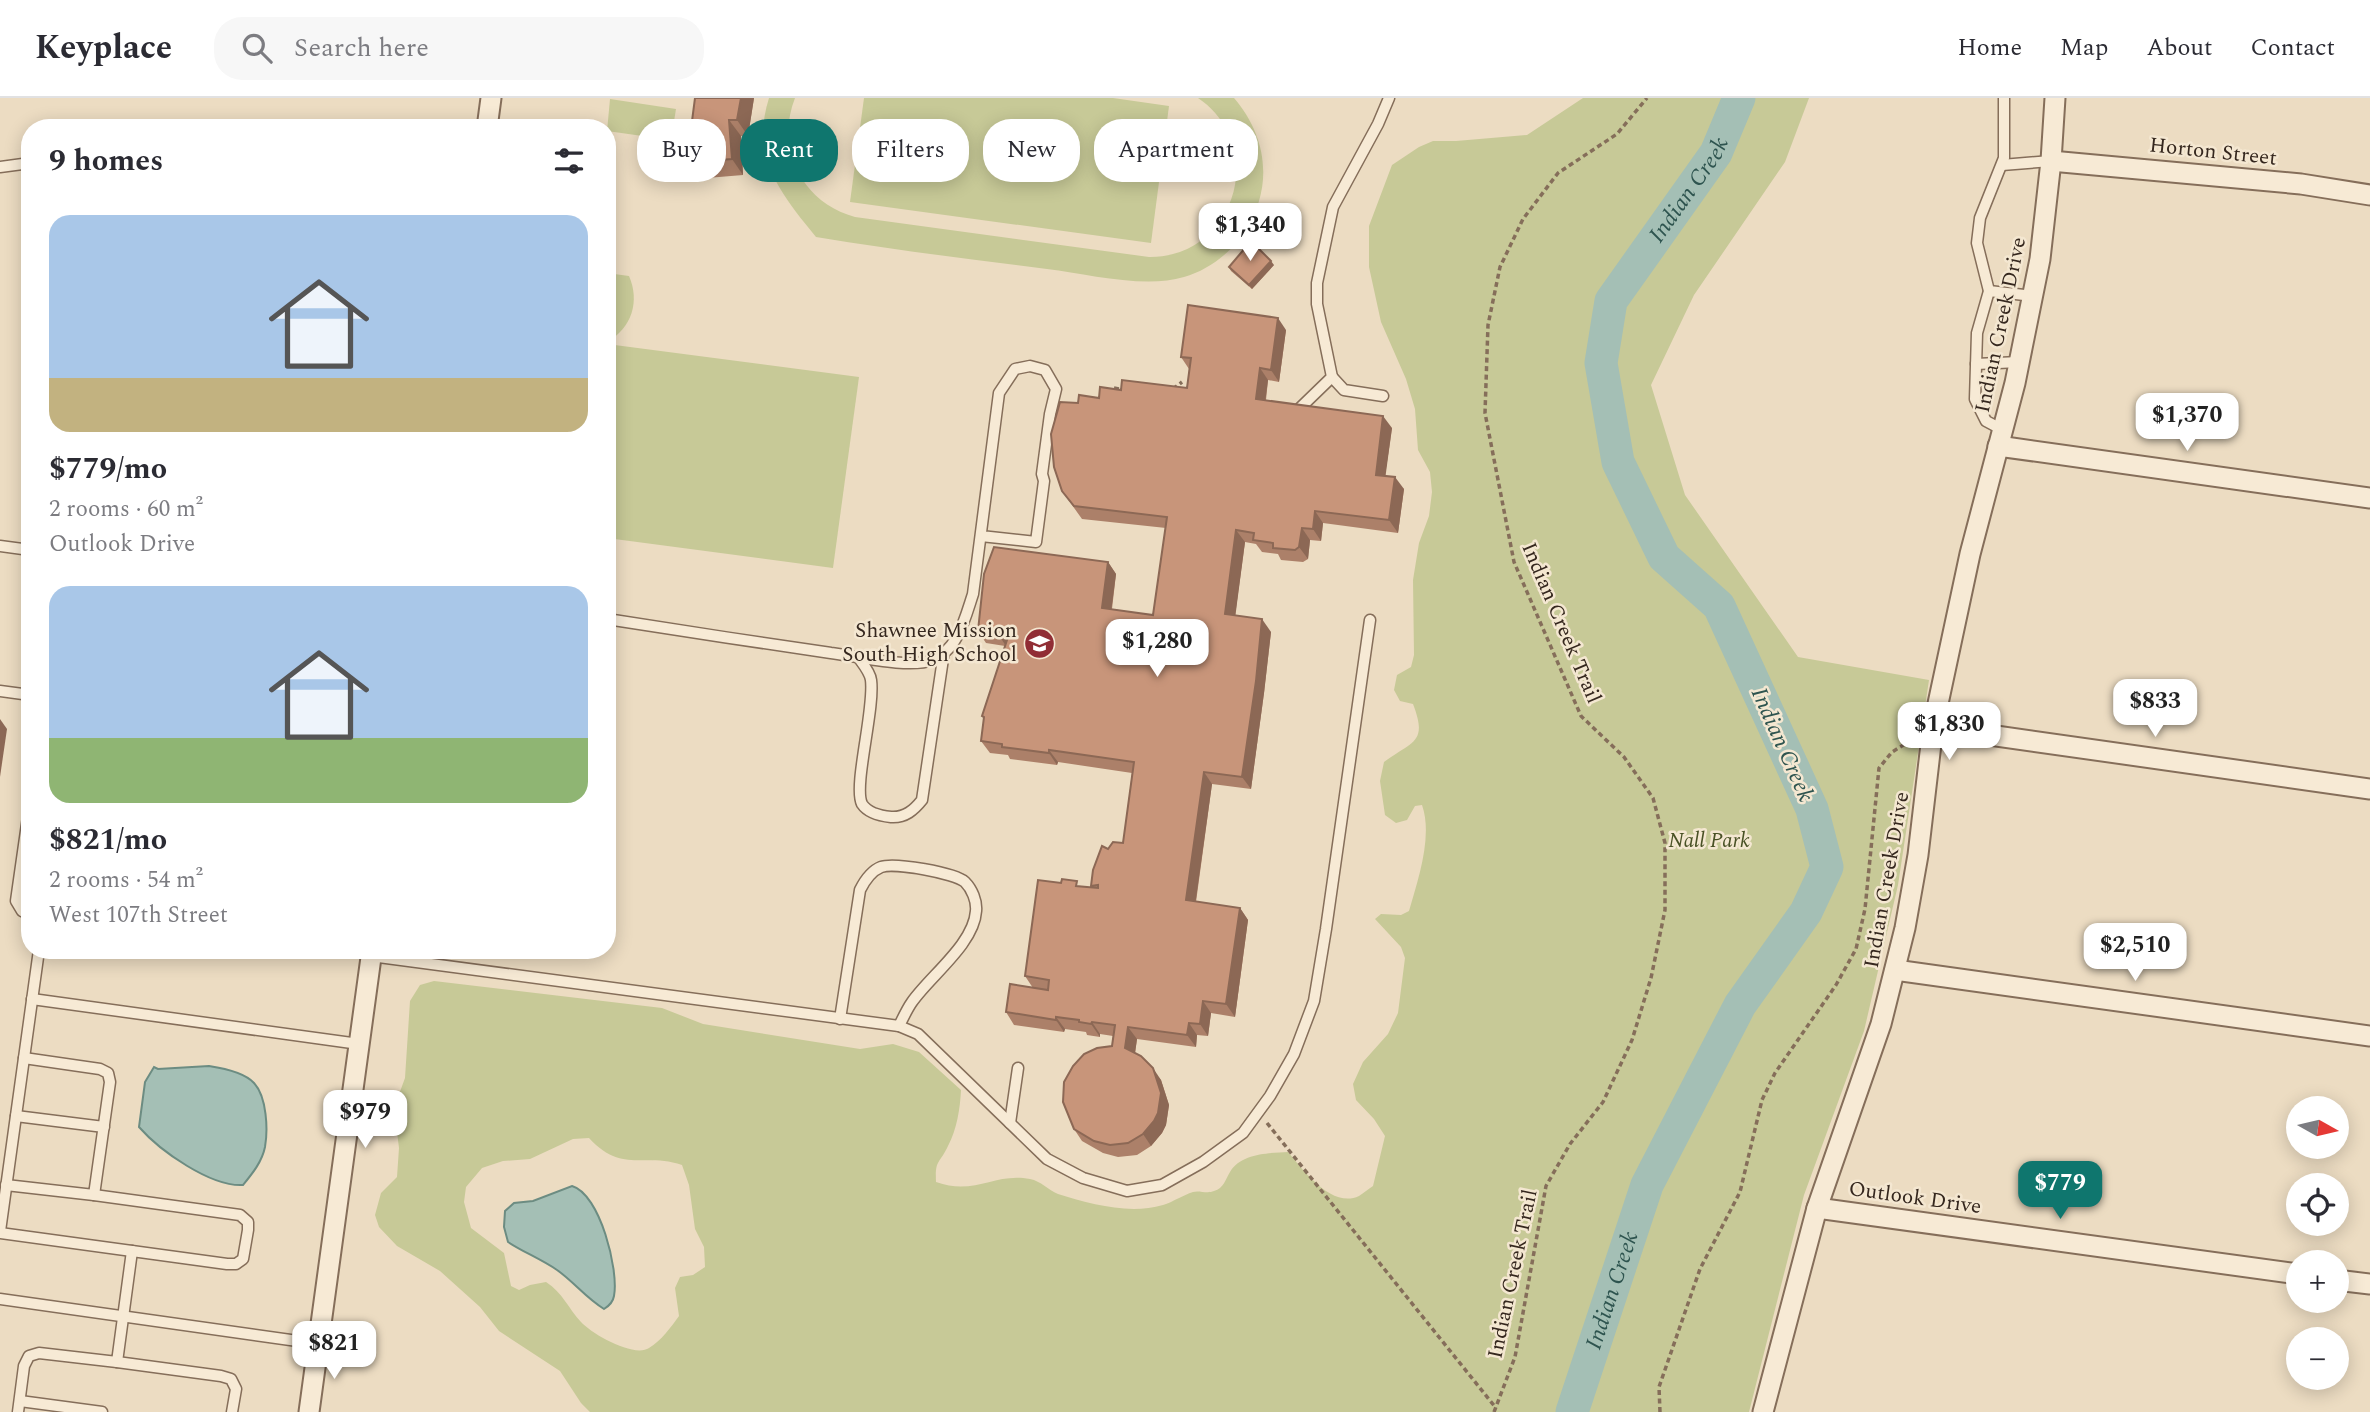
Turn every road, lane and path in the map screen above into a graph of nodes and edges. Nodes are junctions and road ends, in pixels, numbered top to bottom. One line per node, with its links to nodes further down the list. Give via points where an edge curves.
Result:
1 (491, 98): 6 (street)
2 (1389, 98): 16 (lane, via 1333,207 1317,283)
3 (1647, 98): 66 (path, Indian Creek Trail, via 1617,134 1558,173 1523,219 1500,267 1488,325 1485,413 1514,562 1581,716 1623,757 1653,797 1665,843 1665,910 1651,978 1632,1040 1603,1102 1570,1144 1546,1186 1515,1357)
4 (2004, 98): 9 (lane)
5 (2055, 98): 7 (street, Indian Creek Drive)
6 (488, 119)
7 (2051, 161): 9 (lane); 11 (street, Horton Street); 13 (street, Indian Creek Drive)
8 (21, 164): 10 (lane)
9 (2002, 165): 12 (lane, via 1980,218 1977,243)
10 (0, 167)
11 (2370, 195)
12 (1989, 291): 13 (lane); 15 (lane, via 1977,333)
13 (2033, 296): 14 (street, Indian Creek Drive)
14 (2020, 362): 15 (lane); 23 (street, Indian Creek Drive)
15 (1976, 364): 23 (lane, via 1979,411)
16 (1332, 377): 21 (lane, via 1344,390); 22 (lane)
17 (1182, 382): 19 (path)
18 (1114, 388): 20 (path)
19 (1172, 389)
20 (1129, 391)
21 (1383, 396)
22 (1300, 409)
23 (2001, 438): 24 (street); 34 (street, Indian Creek Drive, via 1970,554)
24 (2370, 498)
25 (981, 536): 25 (lane, via 1036,542 1056,389 1045,370 1015,369 999,393); 30 (lane, via 973,594 963,625)
26 (0, 546): 27 (lane)
27 (21, 549)
28 (616, 620): 31 (lane)
29 (1370, 620): 49 (lane, via 1314,1000 1294,1054)
30 (944, 652): 31 (lane, via 914,664); 31 (lane, via 922,800 913,812 894,817 873,814 862,804 859,787 872,702 871,677)
31 (858, 657)
32 (0, 691): 33 (lane)
33 (21, 694)
34 (1933, 727): 35 (street); 41 (street, Indian Creek Drive, via 1918,855); 71 (path, via 1892,752 1880,768 1865,909 1856,949 1762,1100 1740,1192 1700,1269 1659,1387)
35 (2370, 789)
36 (21, 866): 37 (lane, via 16,901)
37 (21, 909)
38 (38, 959): 42 (lane)
39 (371, 959): 46 (street)
40 (415, 959): 43 (lane)
41 (1895, 970): 45 (street); 55 (street, Indian Creek Drive, via 1881,1024)
42 (32, 999): 46 (lane); 47 (lane)
43 (840, 1019): 44 (lane); 44 (lane, via 865,880 888,865 953,876 965,882 975,898 971,930 912,1002)
44 (899, 1026): 51 (lane, via 918,1034)
45 (2370, 1036)
46 (359, 1044): 63 (street)
47 (24, 1058): 50 (lane); 52 (lane, via 108,1073)
48 (1018, 1068): 51 (lane)
49 (1258, 1112): 51 (lane, via 1243,1133 1203,1162 1162,1185 1127,1191 1083,1178 1047,1158); 66 (path)
50 (16, 1116): 52 (lane); 53 (lane)
51 (1010, 1123)
52 (104, 1127): 54 (lane)
53 (6, 1185): 54 (lane); 56 (lane)
54 (94, 1195): 57 (lane, via 240,1215 248,1222 243,1259 236,1264)
55 (1817, 1208): 58 (street, Outlook Drive); 72 (street, Indian Creek Drive)
56 (0, 1232): 57 (lane)
57 (132, 1251): 62 (lane)
58 (2286, 1272)
59 (2349, 1282): 60 (street)
60 (2370, 1284)
61 (0, 1299): 62 (lane)
62 (123, 1315): 63 (lane); 64 (lane)
63 (318, 1344): 70 (street)
64 (117, 1362): 65 (lane, via 40,1353 29,1356); 69 (lane, via 231,1379 236,1389)
65 (20, 1401): 67 (lane); 68 (lane)
66 (1495, 1410)
67 (18, 1412)
68 (102, 1412)
69 (232, 1412)
70 (309, 1412)
71 (1660, 1412)
72 (1763, 1412)

